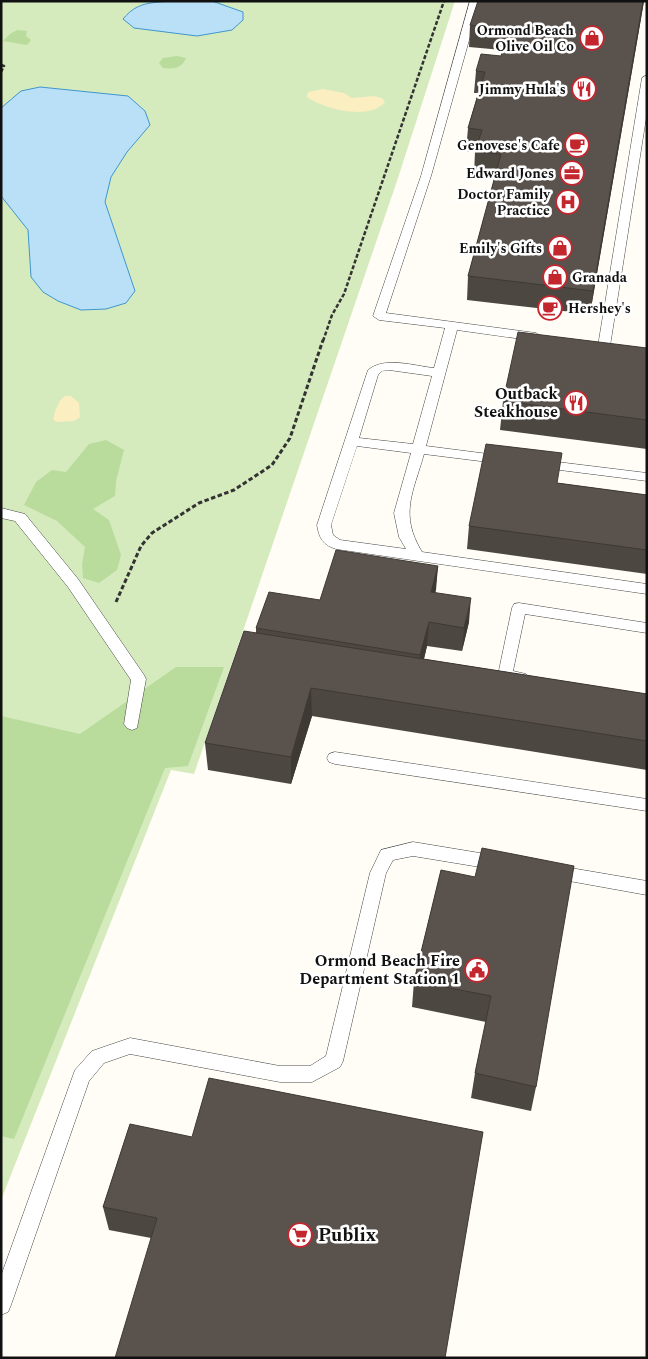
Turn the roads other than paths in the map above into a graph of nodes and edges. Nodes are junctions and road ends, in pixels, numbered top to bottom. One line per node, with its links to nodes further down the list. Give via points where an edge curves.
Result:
1 (475, 1): 4 (lane, via 426,176 380,316)
2 (647, 78): 3 (lane)
3 (643, 122): 6 (lane)
4 (452, 326): 5 (lane); 7 (lane)
5 (547, 338)
6 (603, 346)
7 (438, 373): 8 (lane, via 389,366 378,368 372,374); 9 (lane)
8 (352, 441): 9 (lane); 14 (lane, via 324,525 326,537 336,544)
9 (417, 450): 10 (lane); 14 (lane, via 400,513 406,536)
10 (513, 461)
11 (532, 463): 12 (lane)
12 (647, 476)
13 (1, 513): 18 (lane, via 20,517 73,582 139,679)
14 (418, 556): 15 (lane)
15 (647, 589)
16 (647, 628): 17 (lane, via 519,608 505,675)
17 (533, 680)
18 (132, 724)
19 (335, 758): 20 (lane)
20 (647, 805)
21 (510, 865): 24 (lane, via 413,849 387,855 378,874 334,1061 312,1074 280,1074 130,1046 98,1057 81,1076)
22 (540, 870): 23 (lane)
23 (647, 888)
24 (1, 1305)

